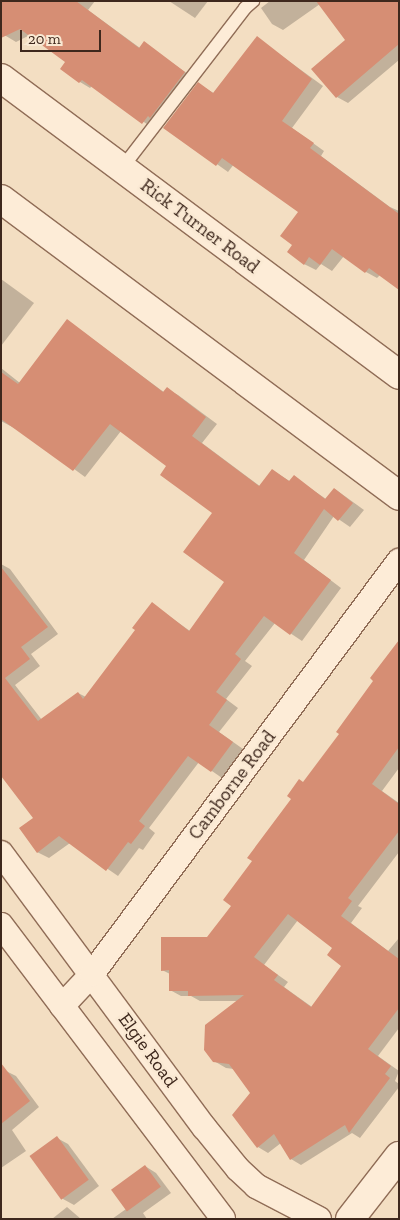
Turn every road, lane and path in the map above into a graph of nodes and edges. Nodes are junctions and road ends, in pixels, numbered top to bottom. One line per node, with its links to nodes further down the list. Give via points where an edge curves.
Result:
1 (253, 1): 3 (lane)
2 (1, 78): 3 (main road, Rick Turner Road)
3 (122, 168): 5 (main road, Rick Turner Road)
4 (1, 199): 6 (main road)
5 (399, 375)
6 (399, 496)
7 (399, 561): 10 (street, Camborne Road)
8 (1, 853): 10 (street, Elgie Road)
9 (1, 925): 11 (street)
10 (92, 974): 11 (street, Camborne Road); 14 (street, Elgie Road, via 238,1169 256,1186)
11 (62, 1006): 13 (street)
12 (399, 1156): 15 (main road)
13 (223, 1219)
14 (319, 1219)
15 (350, 1219)

